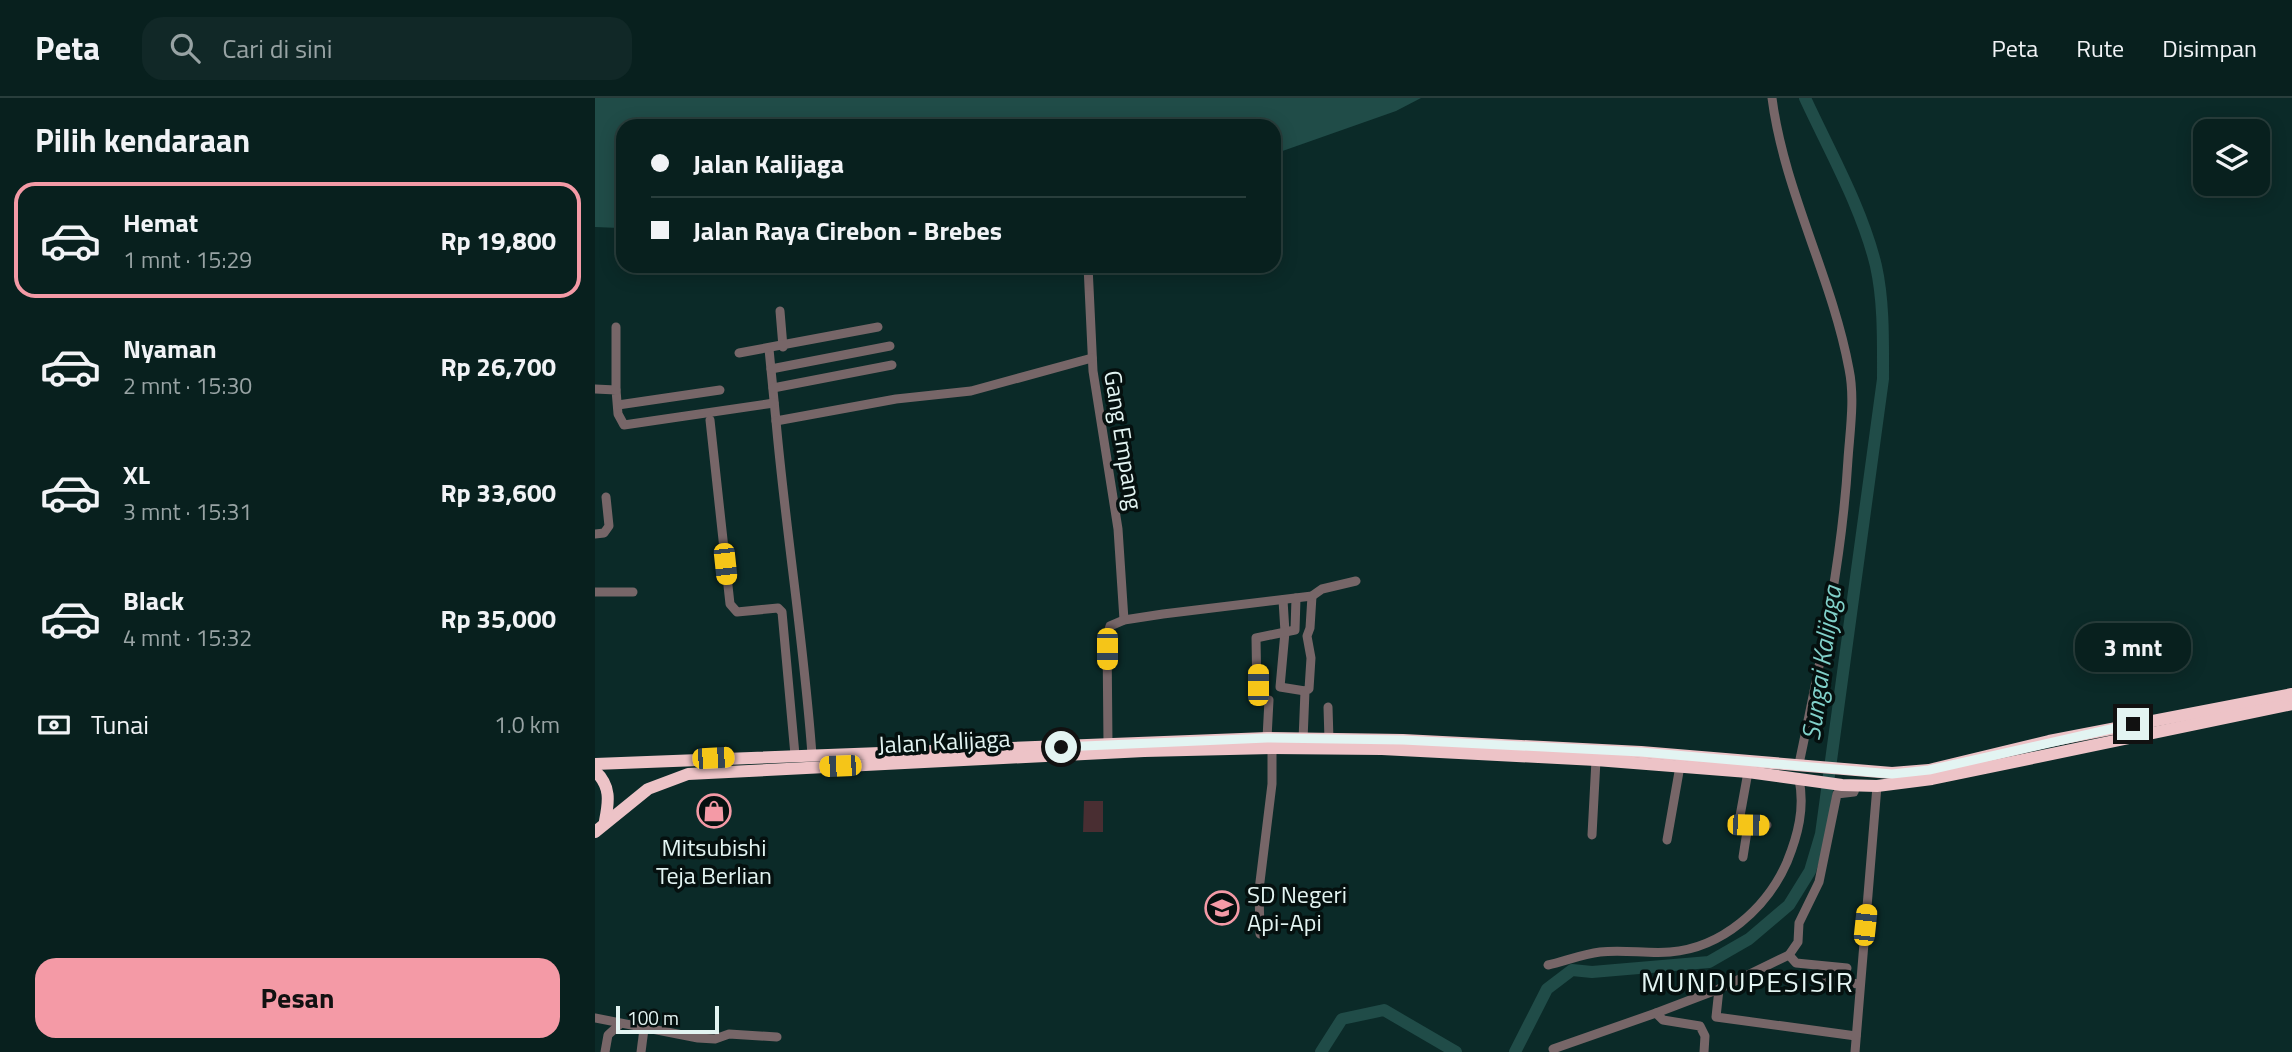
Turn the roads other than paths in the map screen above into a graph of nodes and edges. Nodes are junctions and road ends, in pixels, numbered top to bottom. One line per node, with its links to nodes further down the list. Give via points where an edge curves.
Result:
1 (1772, 98): 43 (street, via 1788,167 1845,347 1852,398 1840,551)
2 (1088, 273): 10 (street, Gang Empang)
3 (781, 311): 6 (street)
4 (616, 327): 15 (street)
5 (878, 327): 6 (street)
6 (783, 346): 8 (street)
7 (890, 346): 12 (street)
8 (769, 349): 9 (street); 12 (street)
9 (739, 353)
10 (1092, 358): 20 (street, via 971,391); 29 (street, Gang Empang, via 1118,529)
11 (893, 365): 13 (street)
12 (771, 369): 13 (street)
13 (773, 388): 17 (street)
14 (595, 389): 15 (street)
15 (616, 390): 18 (street)
16 (720, 390): 18 (street)
17 (774, 403): 18 (street, via 624,425); 20 (street)
18 (618, 405)
19 (710, 420): 39 (street, via 730,604 737,612 778,608 782,612)
20 (776, 421): 40 (street)
21 (606, 497): 22 (street, via 609,526 604,533)
22 (595, 534)
23 (1356, 582): 26 (street)
24 (595, 592): 25 (street)
25 (633, 592)
26 (1312, 596): 27 (street); 31 (street, via 1307,636 1309,687)
27 (1296, 598): 28 (street); 30 (street, via 1296,629)
28 (1283, 600): 29 (street); 30 (street)
29 (1124, 620): 37 (street, via 1110,626 1107,636)
30 (1285, 632): 31 (street, via 1280,687); 36 (street, via 1256,638 1258,698 1269,702)
31 (1305, 691): 34 (street)
32 (2286, 700): 43 (highway, Jalan Kalijaga, via 2049,741 1929,770 1878,774); 50 (highway, Jalan Kalijaga, via 1931,779)
33 (1328, 707): 35 (street)
34 (1303, 740): 35 (highway, Jalan Kalijaga); 36 (highway, Jalan Kalijaga)
35 (1329, 740): 43 (highway, Jalan Kalijaga, via 1555,747)
36 (1269, 743): 37 (highway, Jalan Kalijaga); 41 (highway, Jalan Kalijaga); 45 (highway, Jalan Kalijaga); 58 (street, via 1272,784 1259,890)
37 (1108, 744): 40 (highway, Jalan Kalijaga)
38 (767, 755): 39 (highway, Jalan Kalijaga); 42 (highway, Jalan Kalijaga); 45 (highway)
39 (795, 755): 40 (highway, Jalan Kalijaga)
40 (813, 755)
41 (1596, 760): 44 (highway, Jalan Kalijaga); 55 (street)
42 (595, 764)
43 (1800, 764)
44 (1680, 766): 47 (highway, Jalan Kalijaga); 56 (street)
45 (769, 769): 51 (highway, Jalan Kalijaga, via 688,774 665,780)
46 (595, 771): 51 (highway, via 609,799)
47 (1748, 772): 48 (highway, Jalan Kalijaga); 52 (street, via 1739,816)
48 (1801, 779): 49 (highway, Jalan Kalijaga); 60 (street, via 1802,811 1786,863 1770,892 1736,927 1679,951 1605,951)
49 (1849, 785): 50 (highway, Jalan Kalijaga); 59 (street, via 1854,792 1837,794 1819,882)
50 (1877, 786): 63 (street)
51 (605, 821): 54 (highway, Jalan Kalijaga)
52 (1748, 825): 53 (street); 57 (street)
53 (1767, 825)
54 (595, 831)
55 (1592, 835)
56 (1667, 840)
57 (1743, 858)
58 (1260, 934)
59 (1789, 955): 61 (street, via 1796,963); 64 (street)
60 (1548, 965)
61 (1847, 968)
62 (1810, 978): 63 (street)
63 (1859, 984): 69 (street)
64 (1719, 989): 65 (street); 69 (street, via 1716,1017)
65 (1655, 1013): 71 (street); 74 (street, via 1663,1020 1700,1026)
66 (595, 1018): 67 (street)
67 (619, 1025): 68 (street); 72 (street, via 608,1035)
68 (645, 1029): 70 (street, via 715,1039 729,1034); 73 (street)
69 (1856, 1036): 75 (street)
70 (777, 1037)
71 (1553, 1048)
72 (605, 1052)
73 (641, 1052)
74 (1704, 1052)
75 (1855, 1052)

